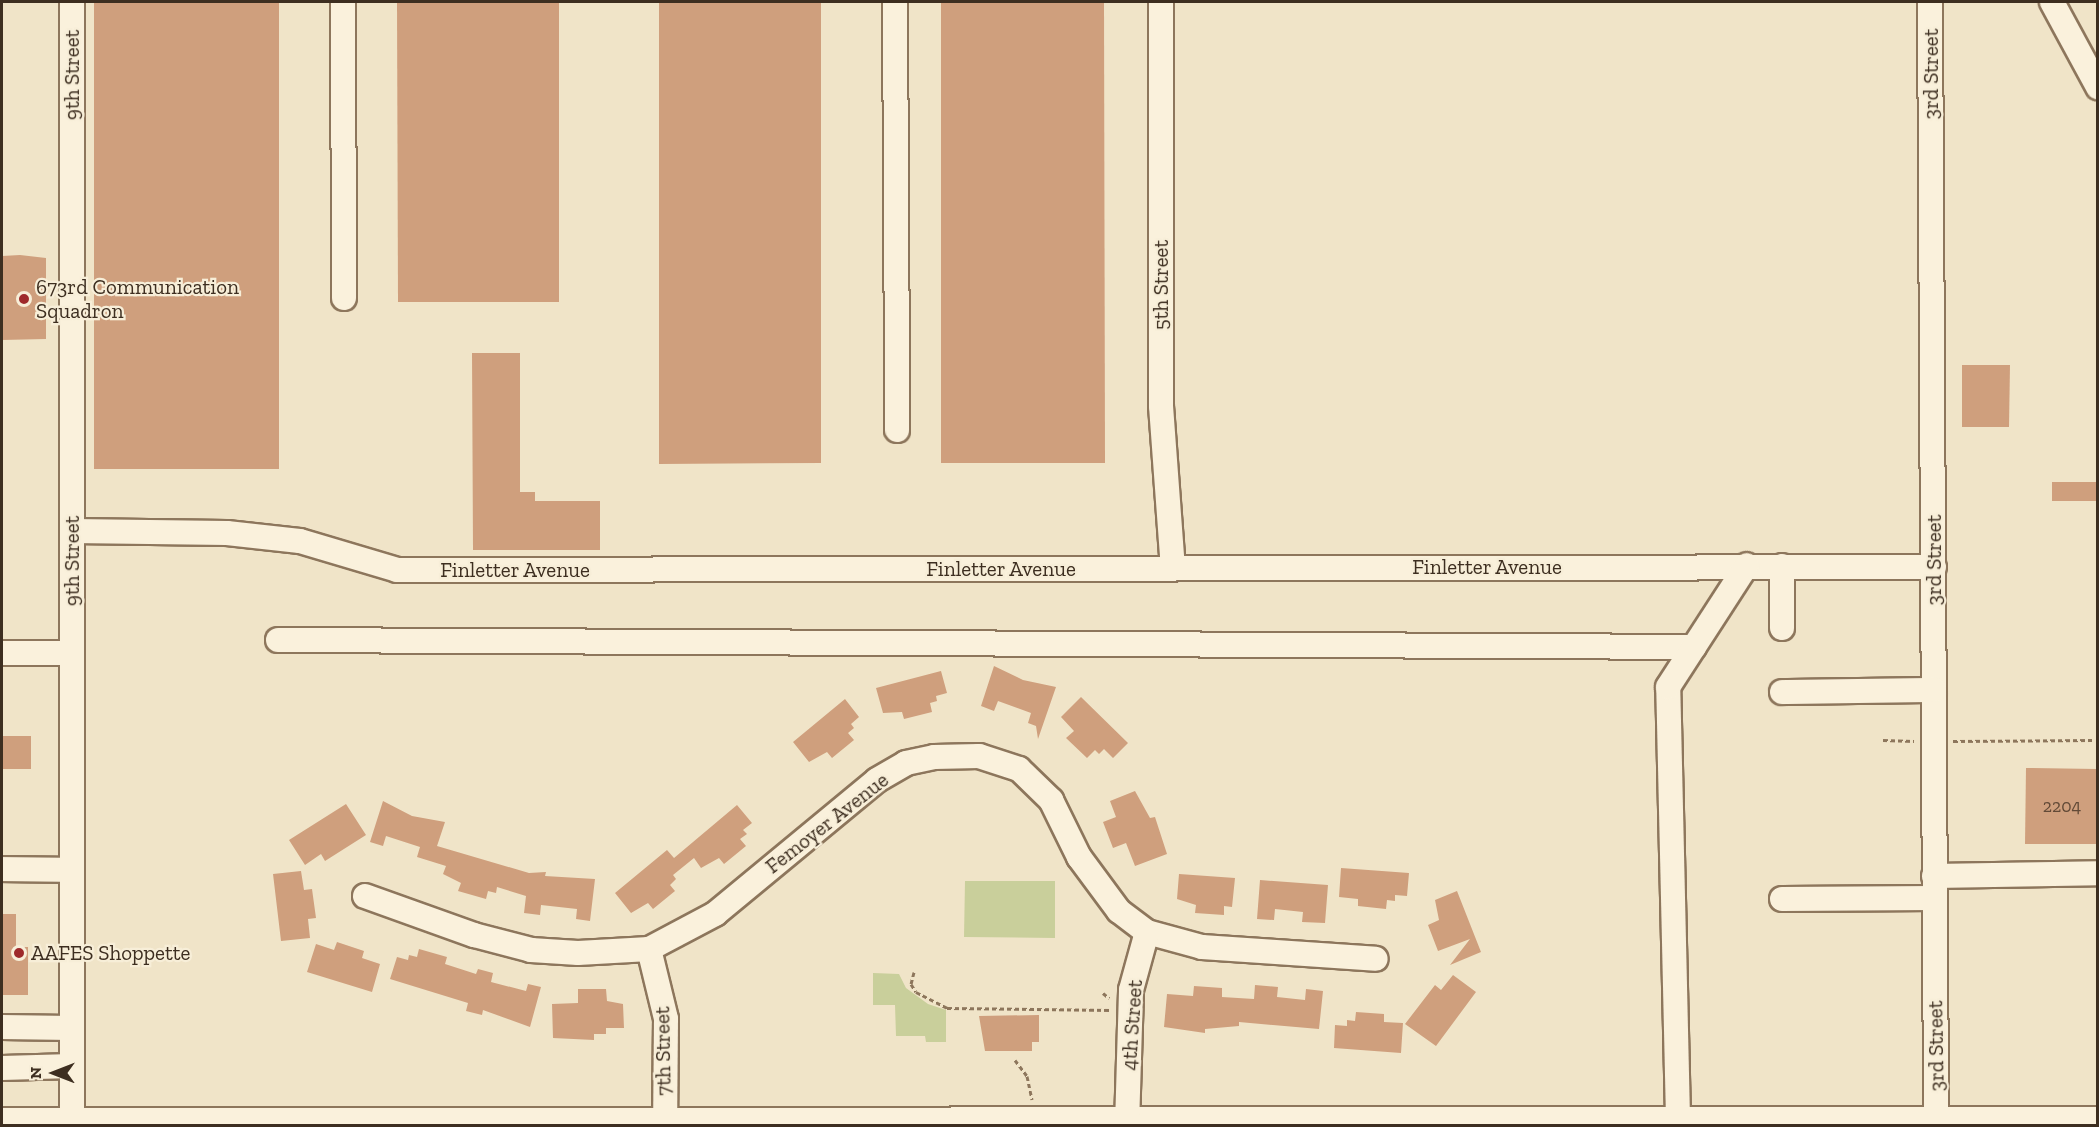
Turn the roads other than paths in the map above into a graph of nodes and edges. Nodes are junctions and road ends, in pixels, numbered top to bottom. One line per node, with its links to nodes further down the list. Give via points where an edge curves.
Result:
1 (72, 2): 10 (street, 9th Street)
2 (344, 2): 8 (street)
3 (896, 2): 9 (street)
4 (1161, 2): 14 (street, 5th Street, via 1161,406)
5 (1930, 2): 13 (street, 3rd Street)
6 (2052, 2): 7 (street)
7 (2097, 87)
8 (344, 298)
9 (897, 430)
10 (72, 531): 14 (street, Finletter Avenue, via 227,533 300,541 396,570); 19 (street, 9th Street)
11 (1747, 566): 12 (street, Finletter Avenue); 14 (street, Finletter Avenue); 17 (street)
12 (1782, 566): 13 (street, Finletter Avenue); 15 (street)
13 (1934, 567): 20 (street, 3rd Street)
14 (1173, 569)
15 (1782, 627)
16 (278, 640): 17 (street)
17 (1694, 647): 35 (street, via 1668,687)
18 (2, 653): 19 (street)
19 (72, 653): 23 (street, 9th Street)
20 (1934, 690): 21 (street); 25 (street, 3rd Street)
21 (1782, 692)
22 (2, 869): 23 (street)
23 (70, 870): 32 (street, 9th Street)
24 (2097, 873): 25 (street)
25 (1934, 887): 27 (street); 36 (street, 3rd Street)
26 (365, 896): 29 (street, Femoyer Avenue, via 474,935 531,950 578,953)
27 (1782, 899)
28 (1147, 932): 29 (street, Femoyer Avenue, via 1119,911 1079,857 1050,800 1019,769 979,756 906,763 877,780 715,914); 30 (street, Femoyer Avenue, via 1202,947); 42 (street, 4th Street, via 1131,990)
29 (649, 949): 41 (street, 7th Street, via 666,1019)
30 (1376, 959)
31 (2, 1027): 32 (street)
32 (71, 1028): 33 (street, 9th Street)
33 (72, 1066): 34 (street); 39 (street, 9th Street)
34 (2, 1068)
35 (1678, 1118): 40 (street); 44 (street)
36 (1936, 1119): 37 (street); 44 (street)
37 (2097, 1119)
38 (2, 1120): 39 (street)
39 (72, 1120): 41 (street)
40 (1612, 1121): 43 (street)
41 (665, 1122): 45 (street)
42 (1127, 1122): 43 (street); 45 (street)
43 (1360, 1122)
44 (1879, 1122)
45 (897, 1123)

